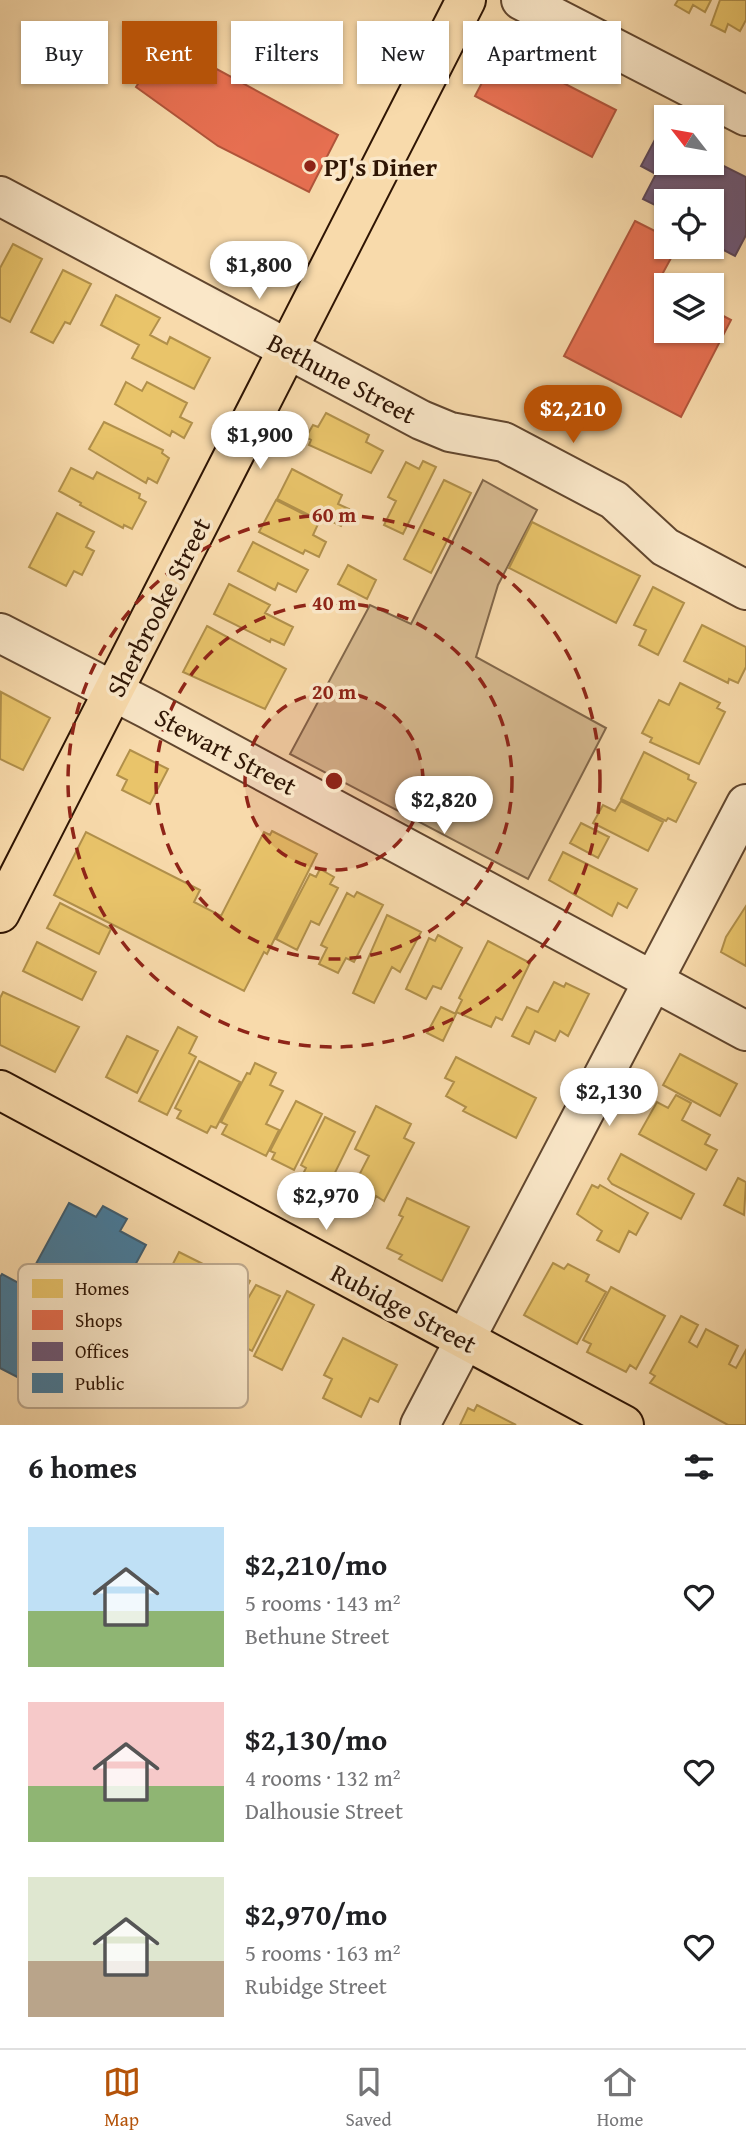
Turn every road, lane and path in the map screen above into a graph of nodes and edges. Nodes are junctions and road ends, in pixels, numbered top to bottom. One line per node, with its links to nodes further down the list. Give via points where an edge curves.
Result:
1 (466, 0): 5 (main road, Sherbrooke Street)
2 (521, 0): 3 (street)
3 (746, 116)
4 (0, 197): 5 (street, Bethune Street)
5 (288, 348): 6 (street, Bethune Street, via 421,420 450,432 504,442 614,500 665,547); 8 (main road, Sherbrooke Street)
6 (746, 590)
7 (0, 633): 8 (street, Stewart Street)
8 (115, 692): 10 (main road, Sherbrooke Street); 11 (street, Stewart Street)
9 (746, 804): 11 (street)
10 (0, 913)
11 (652, 982): 12 (street, Stewart Street); 14 (street)
12 (746, 1031)
13 (0, 1090): 14 (main road, Rubidge Street)
14 (464, 1340): 15 (street); 16 (main road, Rubidge Street)
15 (420, 1425)
16 (624, 1425)

